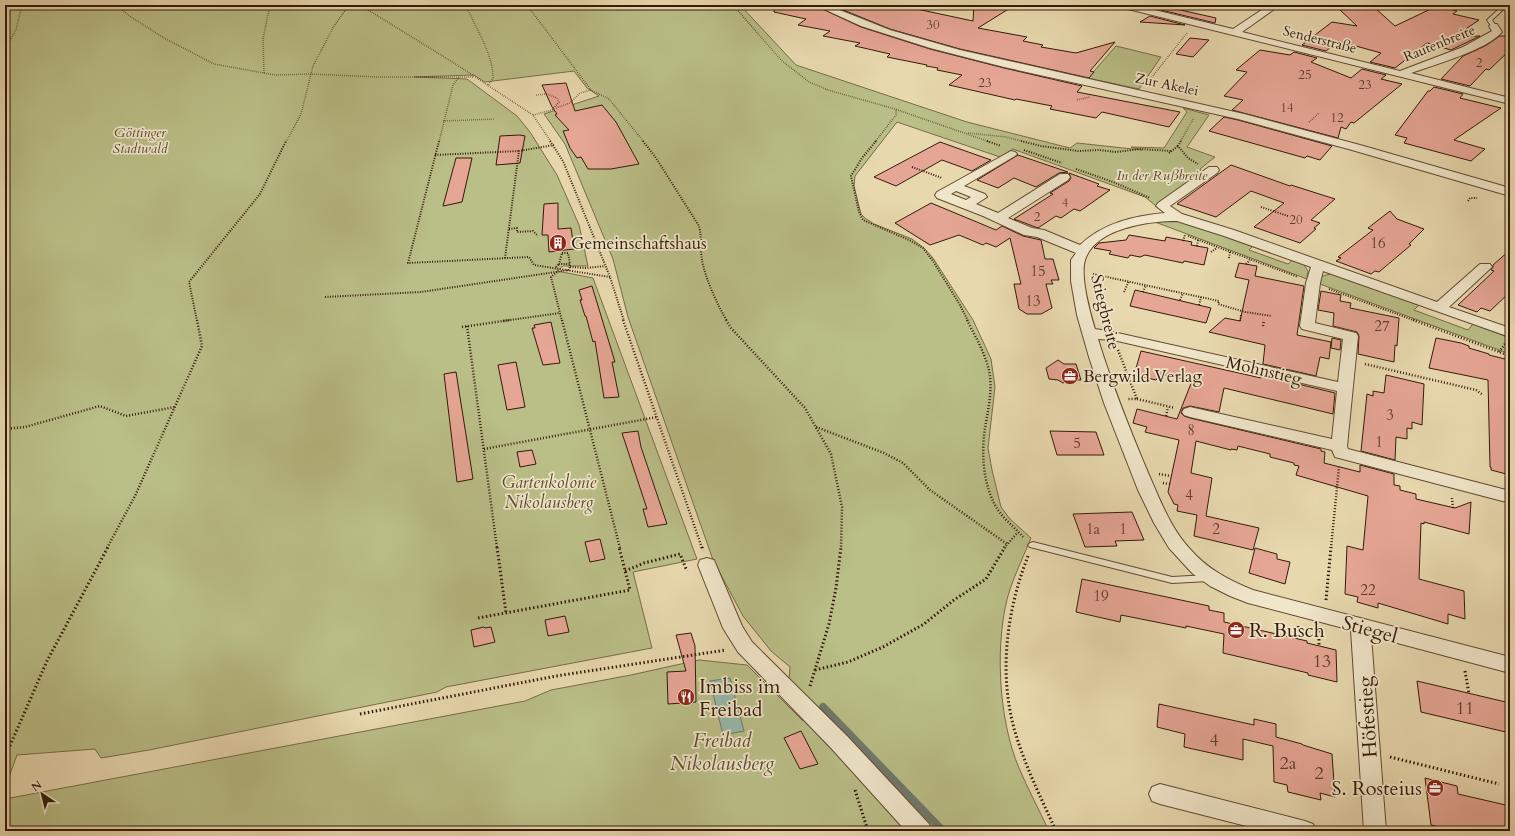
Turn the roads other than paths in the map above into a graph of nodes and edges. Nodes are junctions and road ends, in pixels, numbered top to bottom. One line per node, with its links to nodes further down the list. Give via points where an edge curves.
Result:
1 (820, 5): 12 (street, Zur Akelei, via 924,44 1202,107)
2 (1123, 5): 6 (street, Senderstraße)
3 (1275, 5): 6 (street)
4 (1506, 5): 5 (lane, Rautenbreite, via 1489,20)
5 (1494, 26): 7 (street, Rautenbreite, via 1497,32 1480,43)
6 (1234, 32): 7 (street, Senderstraße)
7 (1400, 74): 8 (street, Senderstraße)
8 (1510, 101)
9 (1012, 150): 14 (street, via 941,195)
10 (1213, 170): 13 (street, via 1162,206)
11 (1065, 171): 14 (street)
12 (1510, 192)
13 (1178, 217): 15 (street, Stiegbreite, via 1154,217 1116,226 1096,238); 16 (street)
14 (999, 218): 15 (street)
15 (1083, 251): 19 (street, Stiegbreite, via 1076,270)
16 (1318, 264): 18 (street); 21 (street, via 1307,326 1351,336)
17 (1485, 267): 18 (street)
18 (1439, 308): 20 (street)
19 (1089, 333): 21 (street, Mohnstieg, via 1113,336); 27 (street, Stiegbreite, via 1133,459 1161,521 1185,556)
20 (1510, 333)
21 (1345, 388): 23 (street)
22 (1190, 412): 23 (street)
23 (1340, 450): 24 (street)
24 (1510, 497)
25 (1033, 545): 27 (lane, via 1172,580)
26 (707, 564): 31 (street, via 733,628 745,647)
27 (1210, 578): 28 (street, Stiegel, via 1248,596)
28 (1360, 626): 29 (street, Stiegel); 33 (street, Höfestieg)
29 (1510, 666)
30 (1160, 794): 32 (street)
31 (921, 831)
32 (1305, 831)
33 (1375, 831)

